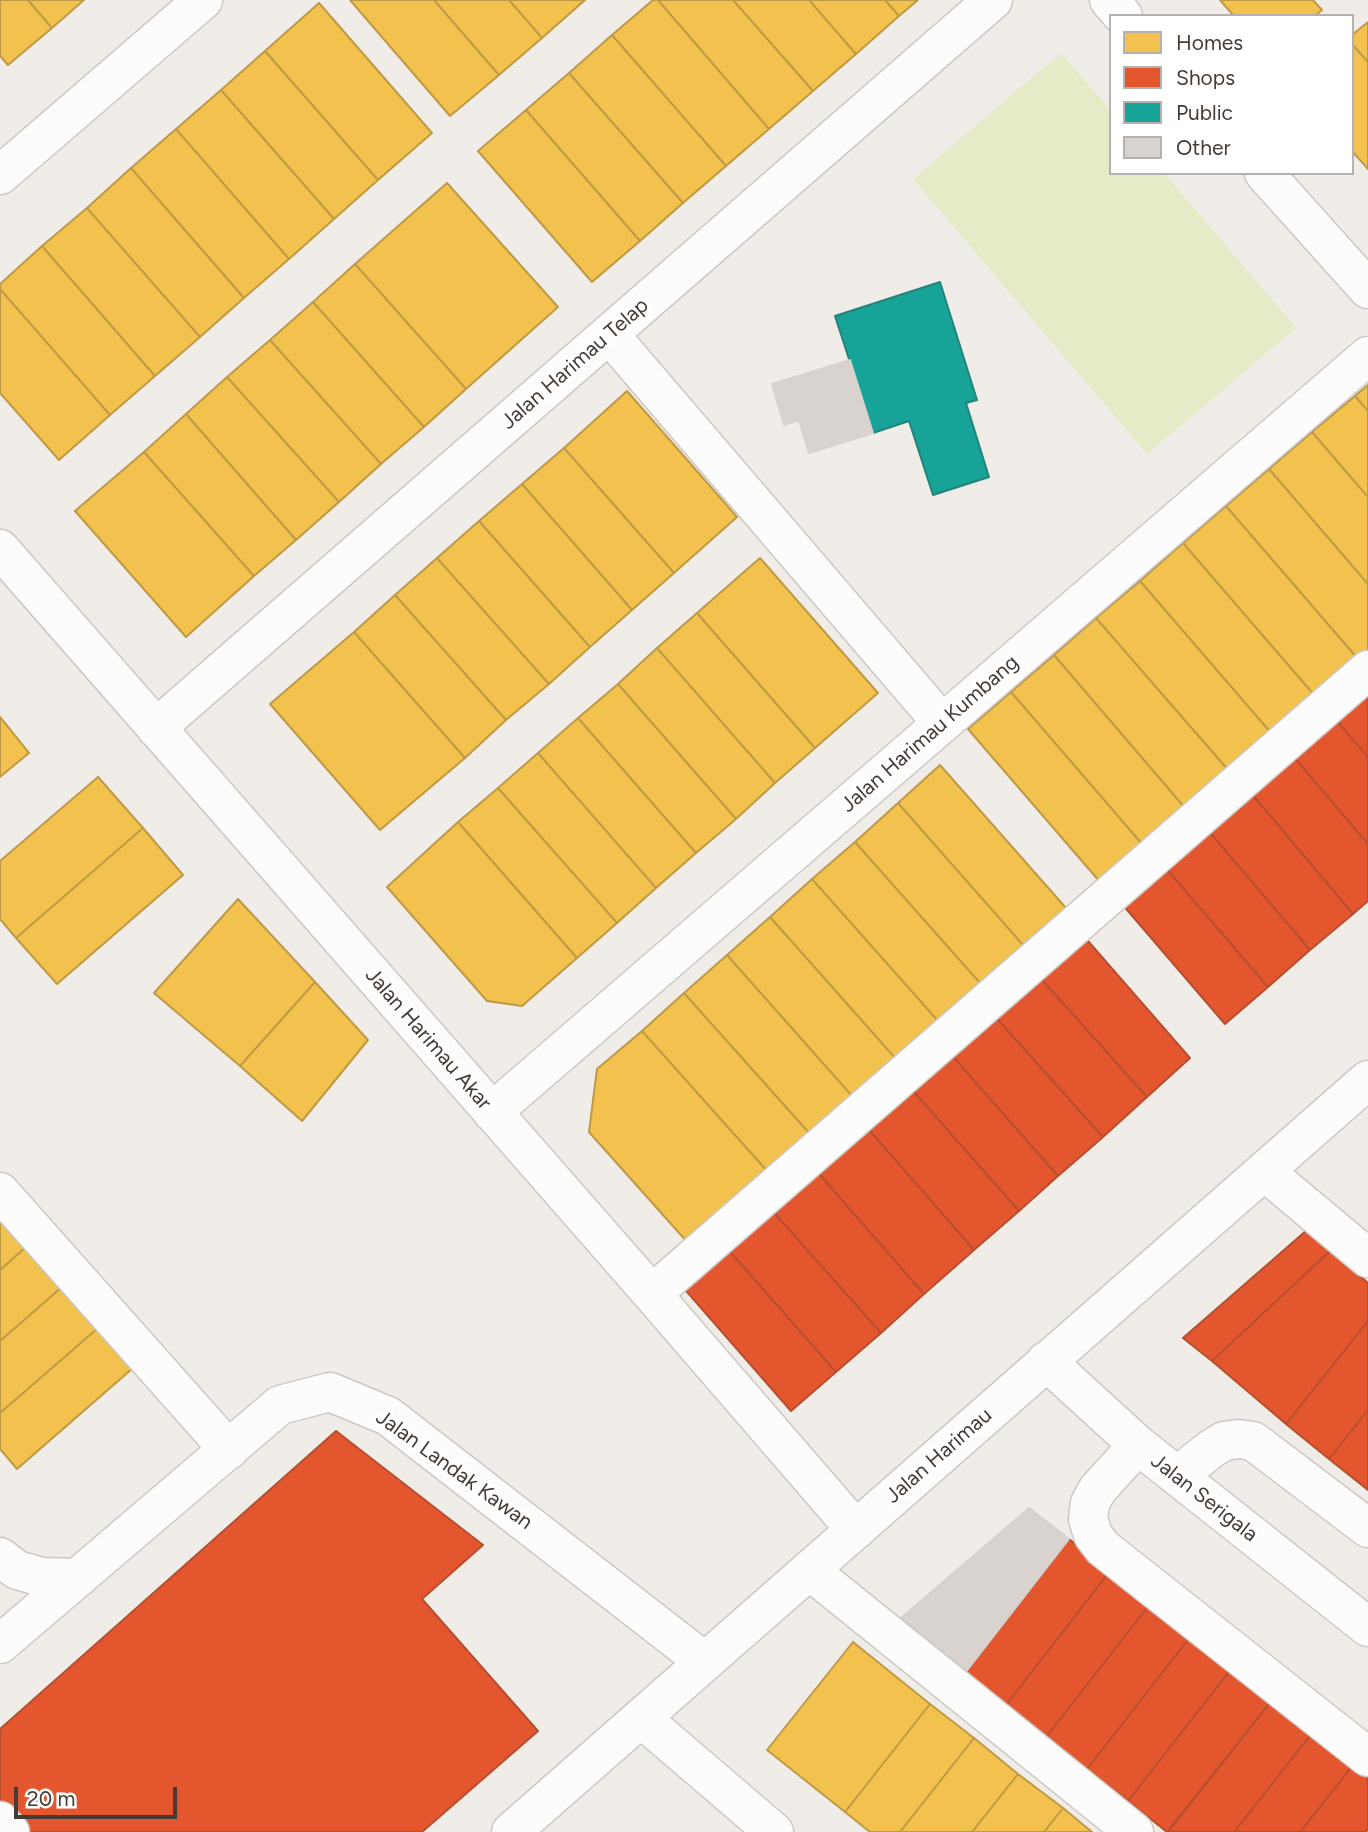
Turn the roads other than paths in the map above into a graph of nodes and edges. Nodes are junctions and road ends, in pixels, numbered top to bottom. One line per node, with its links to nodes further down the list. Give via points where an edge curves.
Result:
1 (203, 0): 5 (street)
2 (993, 0): 8 (street, Jalan Harimau Telap)
3 (1109, 0): 4 (street)
4 (1121, 14)
5 (0, 175)
6 (1266, 175): 7 (street)
7 (1368, 289)
8 (609, 334): 12 (street); 13 (street, Jalan Harimau Telap)
9 (1368, 356): 12 (street, Jalan Harimau Kumbang)
10 (0, 549): 13 (street, Jalan Harimau Akar)
11 (1368, 670): 19 (street)
12 (942, 723): 15 (street, Jalan Harimau Kumbang)
13 (156, 728): 15 (street, Jalan Harimau Akar)
14 (1368, 1080): 16 (street, Jalan Harimau)
15 (492, 1112): 19 (street, Jalan Harimau Akar)
16 (1264, 1171): 18 (street); 20 (street, Jalan Harimau)
17 (0, 1192): 22 (street)
18 (1368, 1258)
19 (652, 1294): 25 (street, Jalan Harimau Akar)
20 (1046, 1361): 21 (street, Jalan Serigala); 25 (street, Jalan Harimau)
21 (1138, 1445): 23 (street, Jalan Serigala); 33 (street, via 1090,1503 1093,1535 1103,1548)
22 (229, 1450): 28 (street, Jalan Landak Kawan); 31 (street, Jalan Landak Kawan, via 280,1405 330,1392 388,1416)
23 (1177, 1476): 24 (street, via 1224,1441 1253,1441); 29 (street, Jalan Serigala)
24 (1368, 1528)
25 (856, 1530): 27 (street, Jalan Harimau)
26 (0, 1557): 28 (street, via 17,1570 42,1577)
27 (809, 1570): 31 (street, Jalan Harimau); 38 (street)
28 (78, 1578): 30 (street, Jalan Landak Kawan)
29 (1368, 1628)
30 (0, 1644)
31 (705, 1662): 32 (street, Jalan Harimau)
32 (641, 1718): 36 (street, Jalan Harimau); 37 (street)
33 (1368, 1757)
34 (0, 1821): 35 (street)
35 (10, 1832)
36 (511, 1832)
37 (774, 1832)
38 (1134, 1832)

